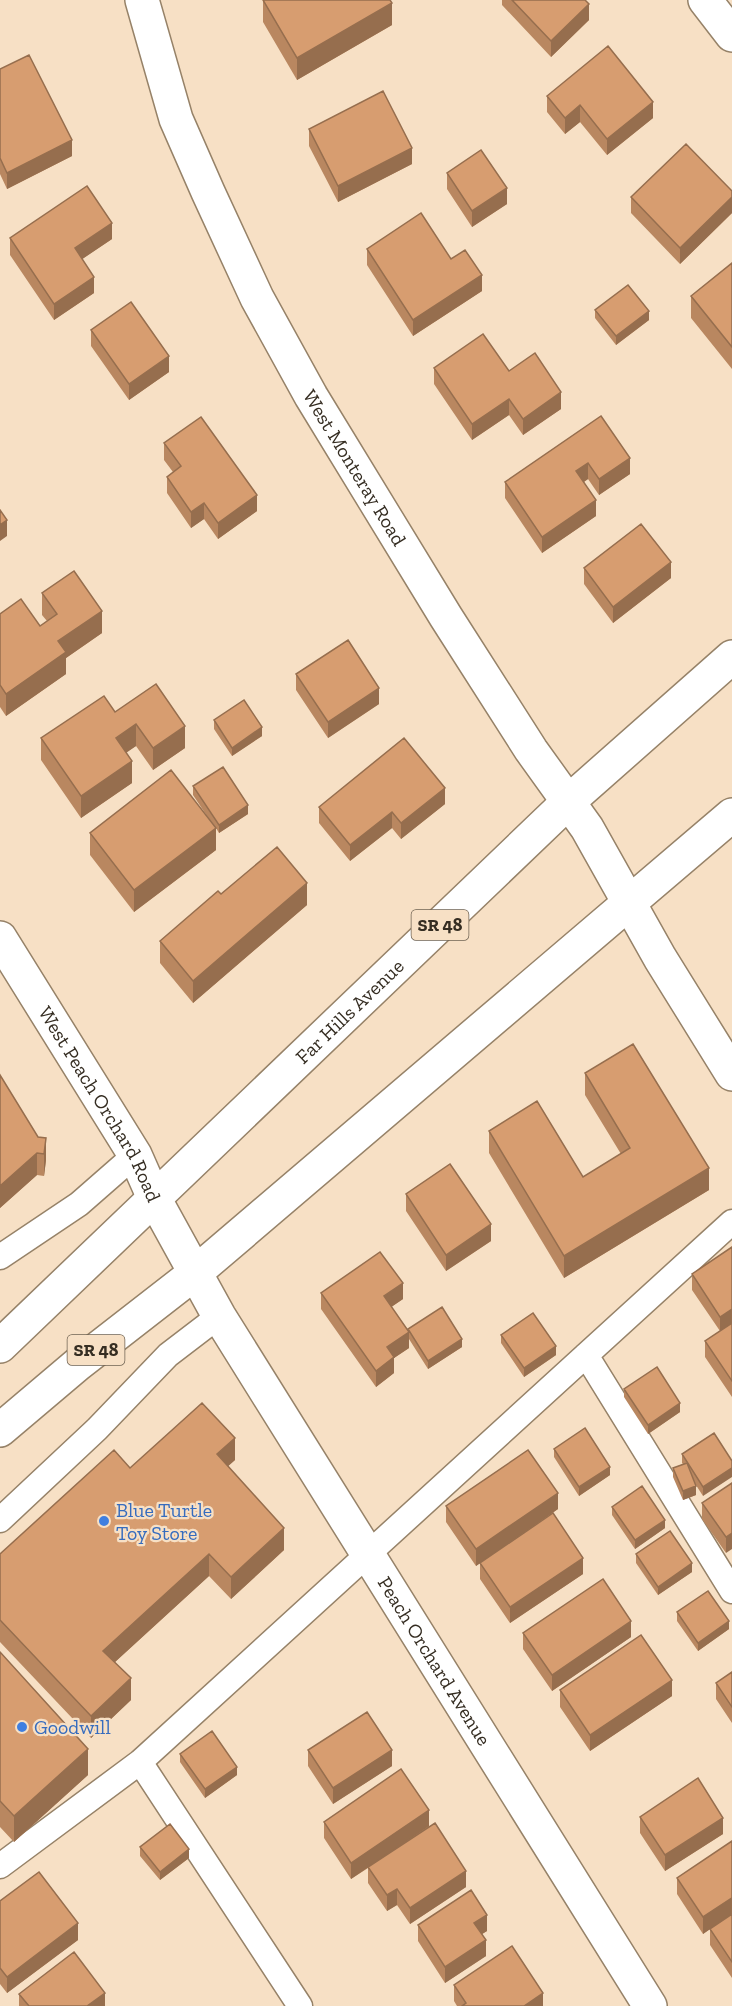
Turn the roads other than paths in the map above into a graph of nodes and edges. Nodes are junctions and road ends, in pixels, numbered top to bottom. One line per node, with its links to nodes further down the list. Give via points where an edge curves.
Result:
1 (142, 0): 5 (street, West Monteray Road, via 176,118 268,318 310,396 446,617)
2 (705, 0): 3 (street)
3 (732, 35)
4 (732, 657): 5 (street, Far Hills Avenue / SR 48)
5 (568, 802): 7 (street, West Monteray Road); 11 (street, Far Hills Avenue / SR 48)
6 (732, 815): 7 (street, SR 48)
7 (630, 904): 9 (street, West Monteray Road); 14 (street, SR 48)
8 (0, 938): 10 (street, West Peach Orchard Road)
9 (732, 1074)
10 (135, 1155): 11 (street, West Peach Orchard Road); 13 (lane, via 78,1204)
11 (154, 1198): 14 (street, West Peach Orchard Road); 16 (street, Far Hills Avenue / SR 48)
12 (732, 1222): 17 (lane)
13 (0, 1257)
14 (195, 1273): 15 (street, West Peach Orchard Road); 18 (street, SR 48)
15 (219, 1316): 19 (lane, via 168,1355 97,1429); 20 (street, Peach Orchard Avenue)
16 (0, 1346)
17 (586, 1355): 20 (lane); 21 (lane)
18 (0, 1430)
19 (0, 1520)
20 (366, 1554): 22 (lane); 25 (street, Peach Orchard Avenue)
21 (732, 1591)
22 (140, 1762): 23 (lane); 24 (lane)
23 (0, 1866)
24 (300, 2006)
25 (650, 2006)

